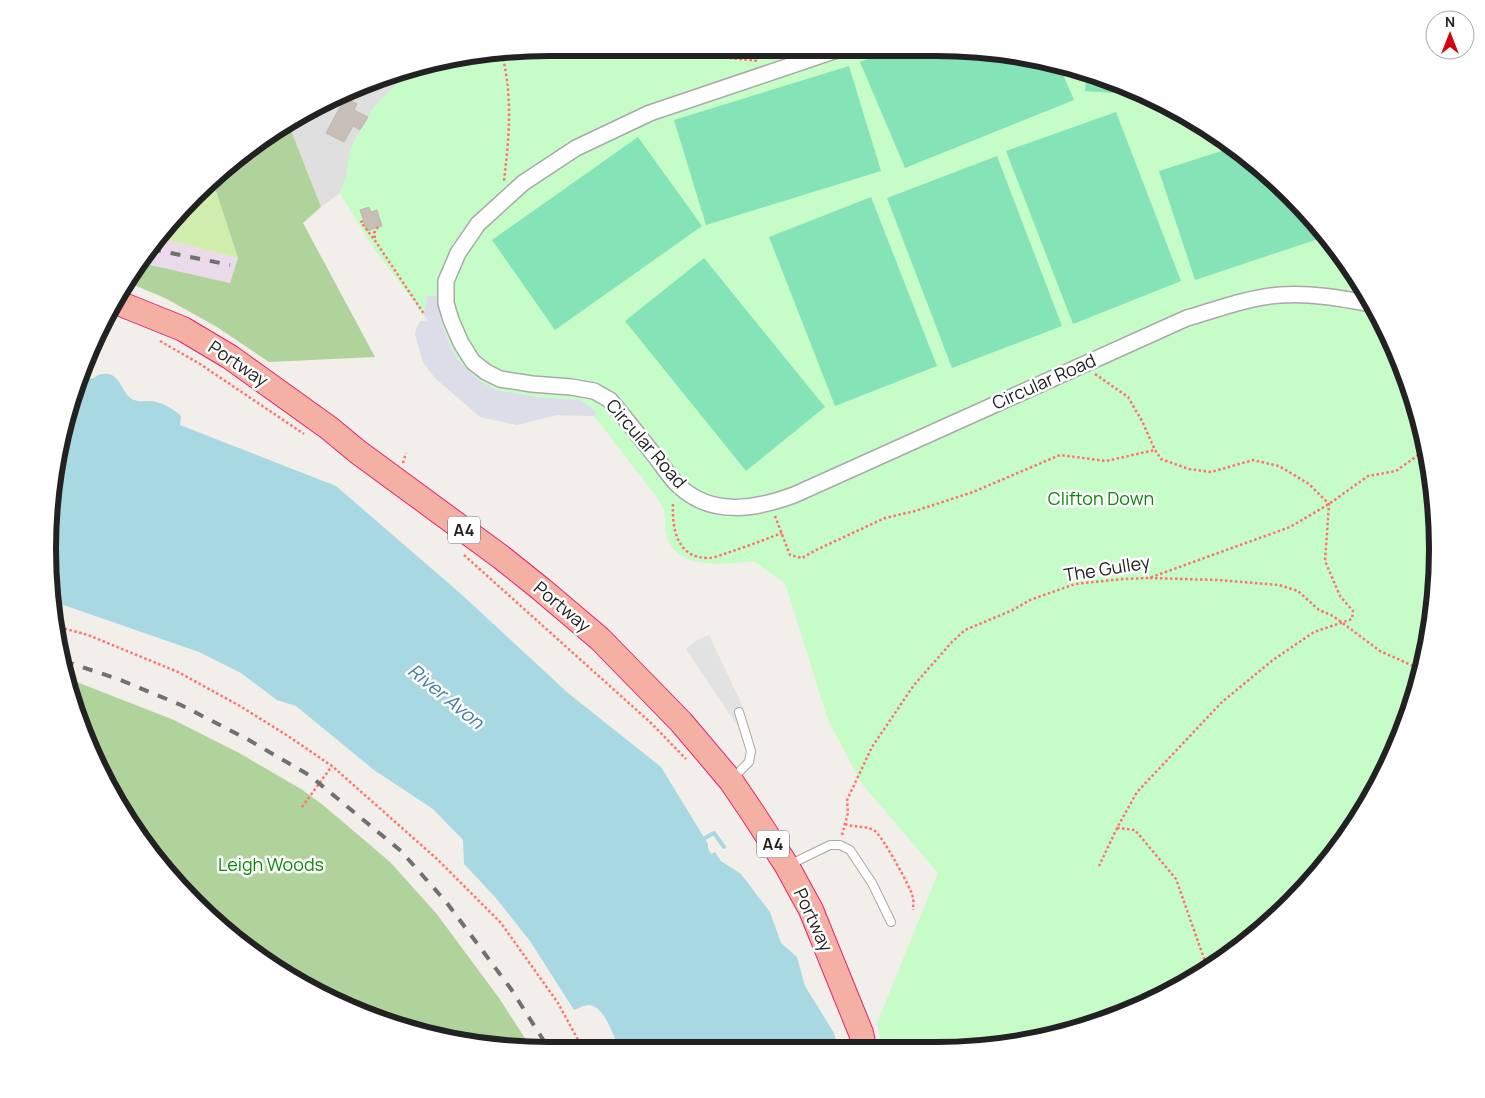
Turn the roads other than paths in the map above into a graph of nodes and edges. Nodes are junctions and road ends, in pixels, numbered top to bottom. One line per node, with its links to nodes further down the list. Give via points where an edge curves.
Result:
1 (819, 56): 2 (street, Circular Road, via 650,113 576,148 523,183 478,224 458,253 446,281 446,303 451,320 473,362 500,378 594,391 610,400 680,486 699,500 721,508 743,508 765,505 794,495 1187,318 1279,295 1330,296)
2 (1363, 302)
3 (121, 304): 5 (highway, Portway / A4, via 183,329 230,357 501,557 600,639 682,722)
4 (739, 712): 5 (lane, via 751,750 749,762)
5 (731, 781): 6 (highway, Portway / A4)
6 (787, 866): 7 (lane, via 825,847 840,845 850,850 872,883); 8 (highway, Portway / A4, via 812,910)
7 (891, 922)
8 (863, 1042)

